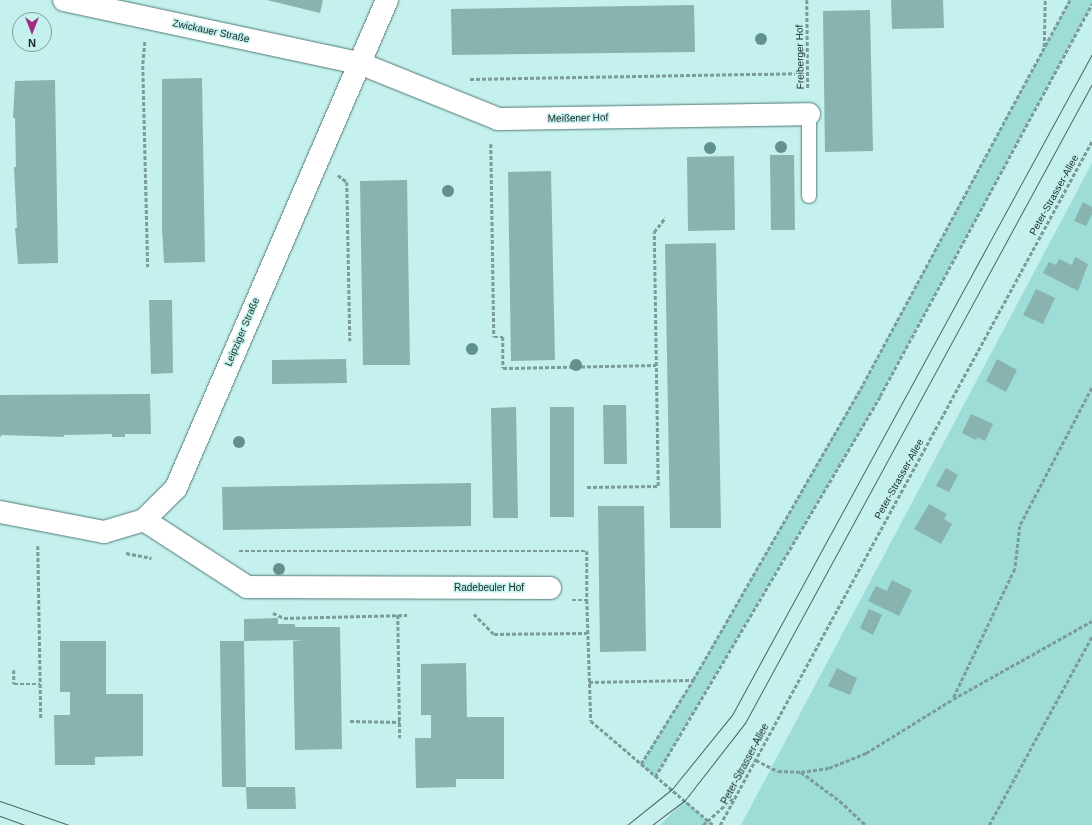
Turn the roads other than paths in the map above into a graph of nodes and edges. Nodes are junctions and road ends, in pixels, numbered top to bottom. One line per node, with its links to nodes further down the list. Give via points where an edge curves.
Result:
1 (64, 0): 3 (street, Zwickauer Straße)
2 (387, 0): 3 (street, Leipziger Straße)
3 (358, 63): 4 (street, Meißener Hof, via 498,119); 7 (street, Leipziger Straße, via 176,488)
4 (809, 114): 5 (lane)
5 (809, 196)
6 (0, 512): 7 (street, Leipziger Straße, via 104,532)
7 (144, 520): 8 (street, Radebeuler Hof, via 247,587)
8 (550, 588)

